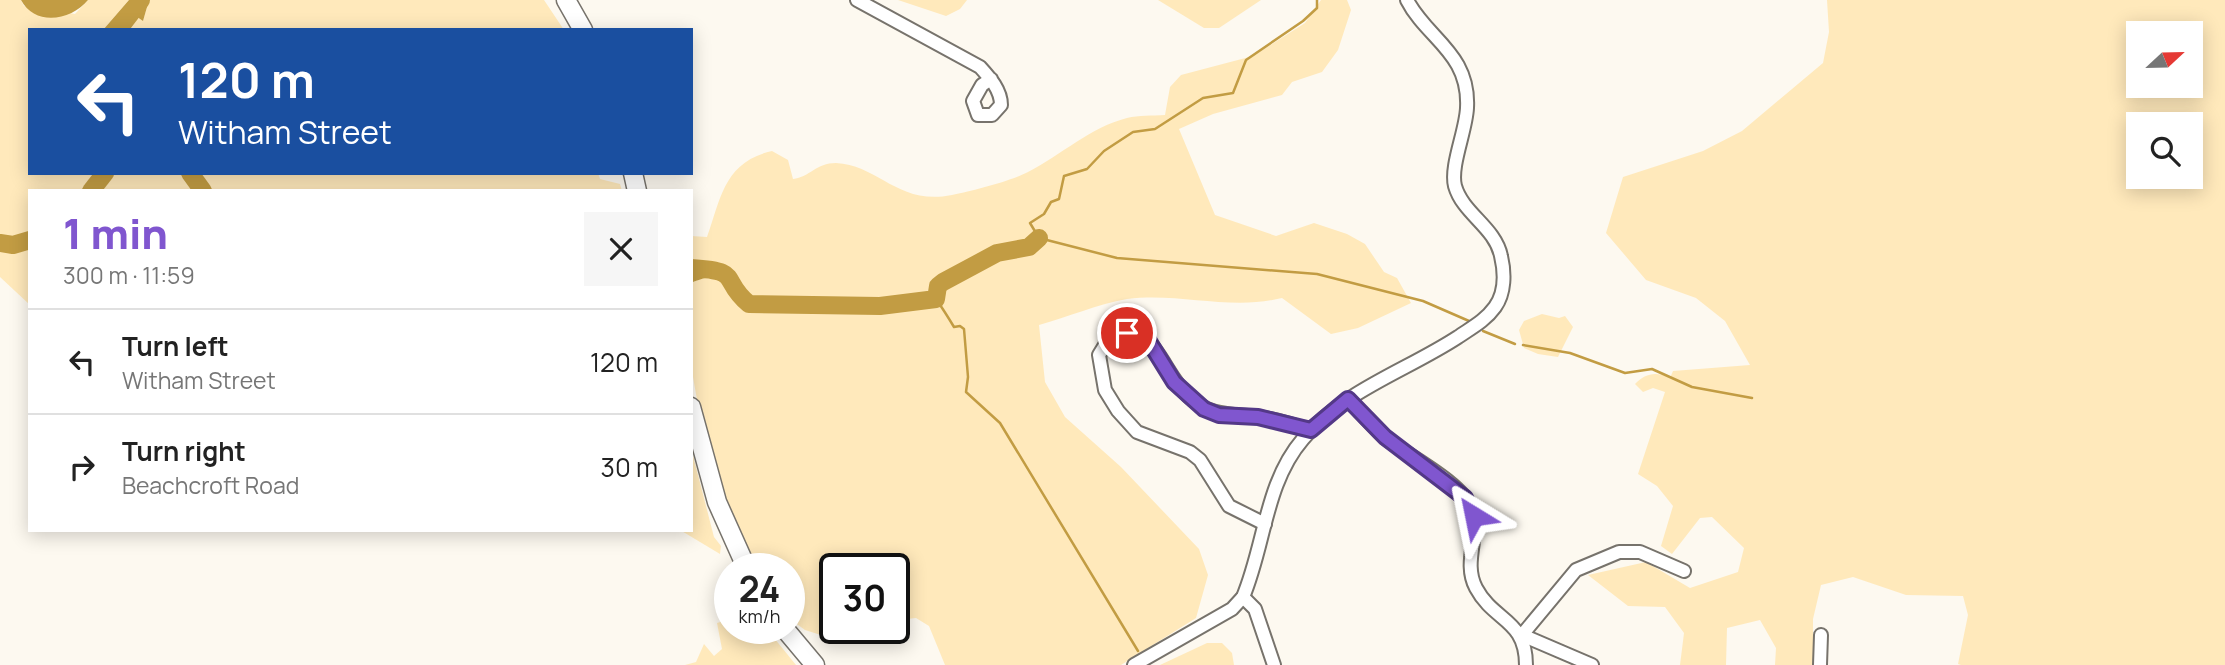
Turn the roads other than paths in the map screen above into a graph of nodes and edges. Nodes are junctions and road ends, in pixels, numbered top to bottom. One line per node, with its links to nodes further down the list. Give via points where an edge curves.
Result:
1 (566, 0): 4 (main road)
2 (858, 0): 5 (street, via 973,62)
3 (1407, 0): 6 (street, via 1462,76 1468,106 1454,183 1499,246 1503,289 1483,321)
4 (582, 28)
5 (991, 79)
6 (1348, 399): 8 (street); 13 (street, via 1385,437 1465,498 1474,516 1470,556 1475,587)
7 (693, 414): 10 (main road, via 717,502)
8 (1311, 430): 9 (street, via 1289,458); 9 (street, via 1204,409 1174,382 1157,350 1138,333 1107,342 1100,355 1105,390 1137,432 1190,452 1229,506)
9 (1265, 524): 12 (street)
10 (740, 553)
11 (1684, 571): 13 (street, via 1640,552 1619,552 1576,570)
12 (1243, 597): 17 (street, via 1232,609); 18 (street, via 1255,609)
13 (1522, 635): 19 (street); 20 (street)
14 (1821, 635): 21 (street)
15 (797, 644): 16 (main road)
16 (815, 665)
17 (1134, 665)
18 (1274, 665)
19 (1526, 665)
20 (1592, 665)
21 (1820, 665)

